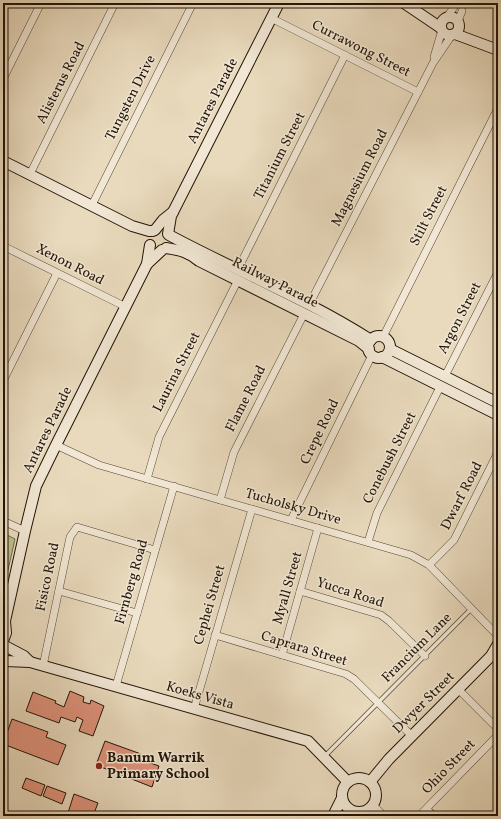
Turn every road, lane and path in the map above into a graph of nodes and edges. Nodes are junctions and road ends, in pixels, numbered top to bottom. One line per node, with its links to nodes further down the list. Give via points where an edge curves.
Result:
1 (41, 3): 15 (street)
2 (116, 3): 19 (street, Alisterus Road)
3 (193, 3): 20 (street, Tungsten Drive)
4 (279, 3): 8 (street, Antares Parade)
5 (406, 3): 10 (street)
6 (454, 7): 10 (street, Magnesium Road)
7 (462, 11): 9 (street)
8 (271, 18): 13 (street, Currawong Street); 21 (street, Antares Parade)
9 (458, 22): 10 (street, via 453,17); 11 (street, via 459,29); 12 (street)
10 (443, 23): 11 (street, via 446,34); 14 (street, Magnesium Road)
11 (454, 35): 12 (street); 14 (street, Magnesium Road)
12 (495, 49)
13 (345, 55): 16 (street, Currawong Street); 29 (street, Titanium Street)
14 (432, 63): 16 (street, Magnesium Road)
15 (4, 77)
16 (418, 92): 33 (street, Magnesium Road)
17 (498, 108): 36 (street, Stilt Street)
18 (3, 160): 19 (street)
19 (30, 174): 20 (street)
20 (92, 205): 22 (street)
21 (173, 212): 23 (street, Antares Parade); 24 (street, Antares Parade)
22 (132, 226): 23 (street); 25 (street)
23 (154, 230): 24 (street, via 164,230); 25 (street, via 149,236)
24 (168, 235): 27 (street, via 170,242); 29 (street, Railway Parade)
25 (149, 244): 27 (street, via 155,250); 28 (street, Antares Parade)
26 (3, 246): 31 (street, Xenon Road)
27 (164, 249): 28 (street, Antares Parade); 32 (street, Railway Parade, via 182,251)
28 (147, 264): 34 (street, Antares Parade)
29 (238, 269): 33 (street, Railway Parade)
30 (498, 272): 39 (street, Argon Street)
31 (57, 273): 34 (street, Xenon Road); 40 (street)
32 (238, 280): 35 (street, Railway Parade); 46 (street, Laurina Street, via 159,437)
33 (309, 305): 38 (street, Railway Parade, via 356,330)
34 (126, 307): 44 (street, Antares Parade)
35 (304, 314): 38 (street, Railway Parade); 48 (street, Flame Road, via 234,452)
36 (383, 337): 37 (street, via 389,342); 38 (street, via 377,336)
37 (390, 349): 38 (street, via 388,353); 39 (street)
38 (374, 350): 41 (street, Railway Parade); 50 (street, Crepe Road)
39 (445, 376): 42 (street)
40 (3, 381)
41 (440, 387): 43 (street, Railway Parade); 54 (street, Conebush Street, via 377,512)
42 (498, 403)
43 (498, 415)
44 (56, 445): 46 (street, Tucholsky Drive, via 99,465); 53 (street, Antares Parade, via 36,486)
45 (498, 452): 56 (street, Dwarf Road, via 454,540)
46 (147, 479): 47 (street, Tucholsky Drive)
47 (174, 486): 48 (street, Tucholsky Drive); 55 (street, Firnberg Road)
48 (220, 500): 49 (street, Tucholsky Drive)
49 (252, 509): 50 (street, Tucholsky Drive); 62 (street, Cephei Street)
50 (291, 520): 52 (street, Tucholsky Drive)
51 (3, 521): 53 (street)
52 (318, 528): 54 (street, Tucholsky Drive); 58 (street, Myall Street)
53 (25, 531): 61 (street, Antares Parade)
54 (368, 542): 56 (street, Tucholsky Drive, via 412,555)
55 (155, 550): 57 (street, Fisico Road, via 78,527 70,537); 60 (street, Firnberg Road)
56 (429, 565): 59 (street, Tucholsky Drive)
57 (59, 591): 60 (street); 70 (street, Fisico Road)
58 (300, 591): 66 (street, Myall Street); 67 (street, Yucca Road, via 381,615)
59 (471, 609): 63 (street, Tucholsky Drive); 67 (lane, Francium Lane)
60 (137, 613): 71 (street, Firnberg Road)
61 (4, 622): 64 (street, Antares Parade)
62 (215, 636): 66 (street, Caprara Street); 74 (street, Cephei Street)
63 (498, 636)
64 (4, 644): 68 (street, Koeks Vista, via 7,654); 69 (street, Koeks Vista)
65 (498, 644): 72 (street, Dwyer Street, via 491,656)
66 (282, 655): 73 (street, Caprara Street, via 346,674)
67 (425, 656): 73 (lane, Francium Lane)
68 (4, 662): 69 (street, Koeks Vista)
69 (30, 662): 70 (street, Koeks Vista)
70 (43, 666): 71 (street, Koeks Vista)
71 (116, 686): 74 (street, Koeks Vista)
72 (458, 689): 75 (street); 77 (street, Dwyer Street)
73 (377, 702): 77 (street, Caprara Street); 78 (lane, Francium Lane)
74 (194, 709): 78 (street, Koeks Vista, via 308,742)
75 (498, 729)
76 (498, 735): 83 (street, Ohio Street)
77 (412, 736): 80 (street, Dwyer Street)
78 (324, 758): 79 (street, Koeks Vista)
79 (348, 782): 80 (street, via 359,778); 81 (street, via 342,792)
80 (370, 782): 82 (street, via 376,797)
81 (342, 798): 84 (street, via 344,804); 85 (street)
82 (373, 805): 84 (street, via 363,812); 87 (street)
83 (427, 807): 88 (street, Ohio Street); 89 (lane)
84 (352, 811): 86 (street)
85 (333, 816)
86 (341, 816)
87 (384, 816)
88 (418, 816)
89 (436, 816)

